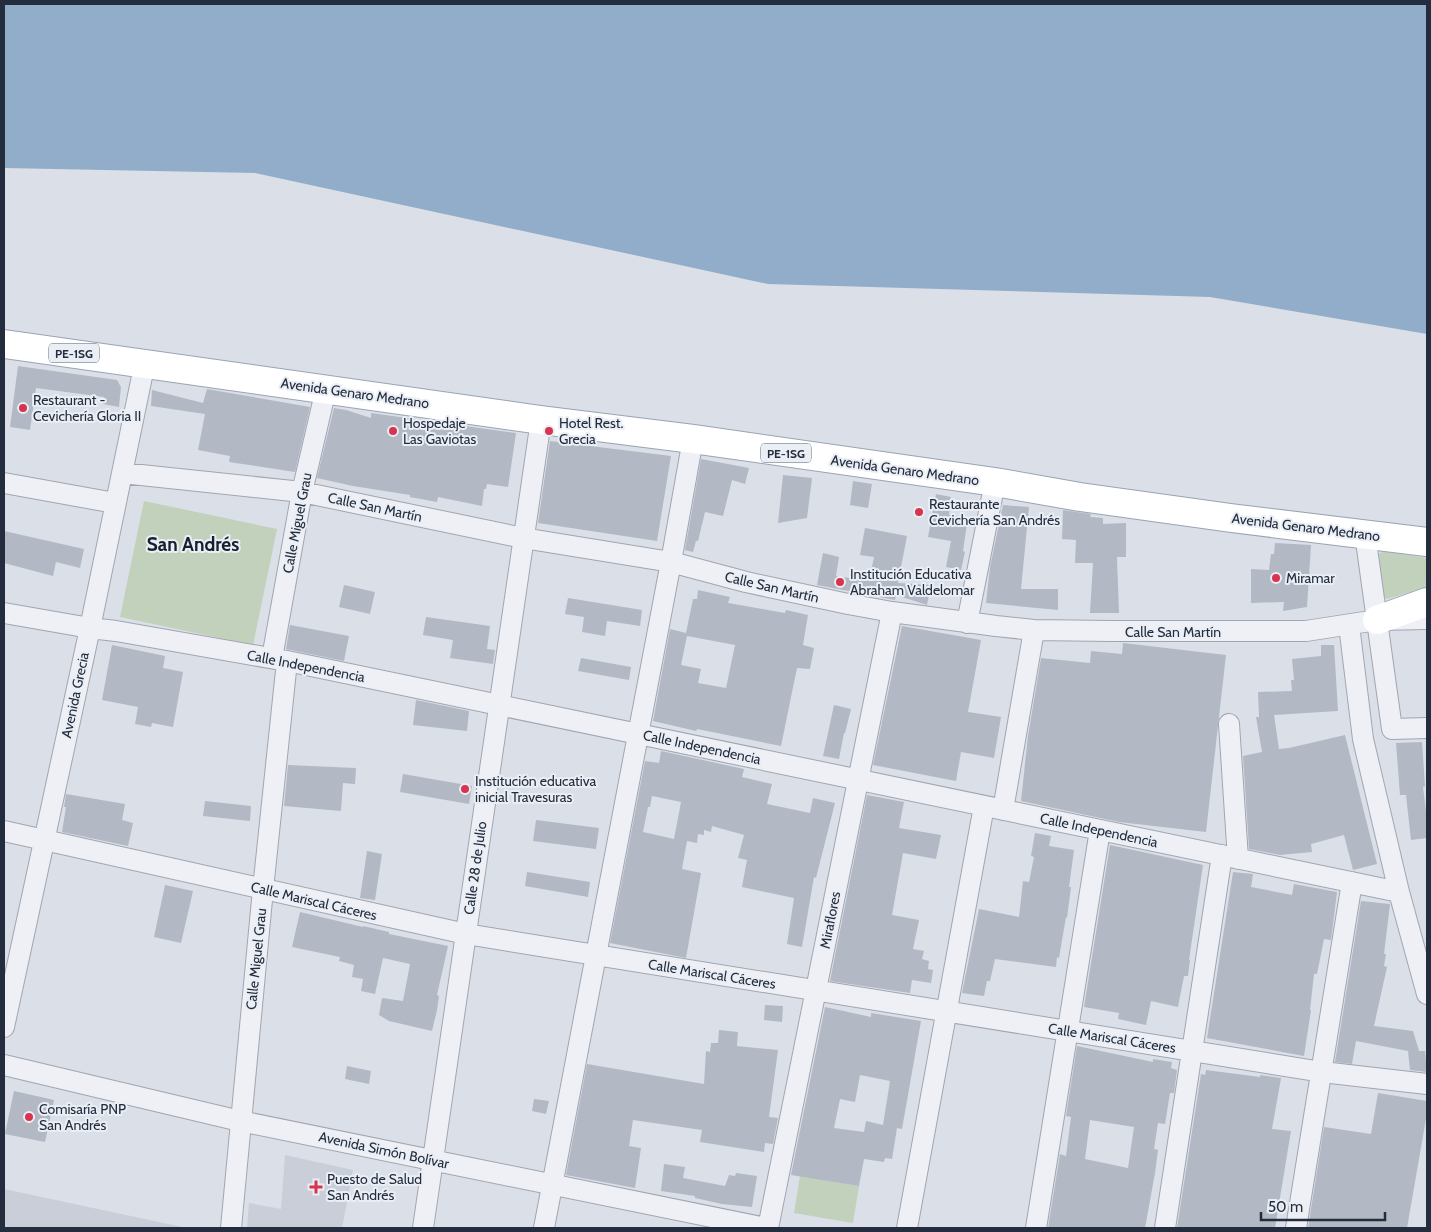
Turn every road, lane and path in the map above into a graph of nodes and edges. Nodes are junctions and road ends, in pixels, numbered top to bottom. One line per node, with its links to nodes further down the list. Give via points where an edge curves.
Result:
1 (4, 344): 2 (main road, PE-1SG)
2 (145, 362): 3 (main road, Avenida Genaro Medrano / PE-1SG); 6 (street, Avenida Grecia)
3 (326, 389): 4 (main road, Avenida Genaro Medrano / PE-1SG); 9 (street, Calle Miguel Grau)
4 (541, 420): 5 (main road, Avenida Genaro Medrano / PE-1SG); 12 (street, Calle 28 de Julio)
5 (693, 439): 7 (main road, Avenida Genaro Medrano / PE-1SG); 14 (street)
6 (122, 473): 9 (street, Calle San Martín); 10 (street, Avenida Grecia)
7 (995, 482): 11 (main road, Avenida Genaro Medrano / PE-1SG, via 1089,498); 20 (street)
8 (4, 483): 10 (street)
9 (302, 492): 12 (street, Calle San Martín); 24 (street, Calle Miguel Grau)
10 (115, 503): 22 (street, Avenida Grecia)
11 (1365, 534): 13 (main road, Avenida Genaro Medrano / PE-1SG); 18 (street)
12 (524, 538): 14 (street, Calle San Martín); 25 (street, Calle 28 de Julio)
13 (1427, 542)
14 (671, 562): 16 (street, Calle San Martín, via 746,582); 28 (street)
15 (1427, 602): 18 (main road)
16 (892, 612): 20 (street, Calle San Martín); 29 (street, Miraflores)
17 (4, 613): 22 (street, Calle Independencia)
18 (1377, 620): 19 (street, Calle San Martín); 21 (street, Calle San Martín); 27 (street, via 1392,729)
19 (1427, 620)
20 (967, 623): 23 (street, Calle San Martín)
21 (1349, 625): 23 (street, Calle San Martín, via 1286,632); 37 (street, via 1363,739)
22 (90, 628): 24 (street, Calle Independencia); 33 (street, Avenida Grecia)
23 (1034, 630): 30 (street)
24 (279, 660): 25 (street, Calle Independencia); 36 (street, Calle Miguel Grau)
25 (499, 705): 28 (street, Calle Independencia); 38 (street, Calle 28 de Julio)
26 (1230, 724): 34 (street)
27 (1427, 728)
28 (638, 734): 29 (street, Calle Independencia); 39 (street)
29 (858, 780): 30 (street, Calle Independencia); 40 (street, Miraflores)
30 (994, 808): 31 (street, Calle Independencia); 42 (street)
31 (1100, 830): 34 (street, Calle Independencia); 44 (street)
32 (4, 831): 33 (street, Calle Mariscal Cáceres)
33 (44, 840): 36 (street, Calle Mariscal Cáceres); 43 (street, Avenida Grecia)
34 (1230, 857): 35 (street, Calle Independencia); 45 (street)
35 (1352, 882): 37 (street, Calle Independencia); 47 (street)
36 (262, 889): 38 (street, Calle Mariscal Cáceres); 49 (street, Calle Miguel Grau)
37 (1399, 892): 41 (street)
38 (466, 934): 39 (street, Calle Mariscal Cáceres); 50 (street, Calle 28 de Julio)
39 (596, 956): 40 (street, Calle Mariscal Cáceres); 51 (street)
40 (816, 991): 42 (street, Calle Mariscal Cáceres); 55 (street, Miraflores)
41 (1427, 994)
42 (946, 1012): 44 (street, Calle Mariscal Cáceres); 56 (street)
43 (4, 1026)
44 (1067, 1031): 45 (street, Calle Mariscal Cáceres); 57 (street)
45 (1193, 1051): 47 (street, Calle Mariscal Cáceres); 58 (street)
46 (4, 1065): 49 (street, Avenida Simón Bolívar)
47 (1322, 1072): 48 (street, Calle Mariscal Cáceres); 59 (street)
48 (1427, 1084)
49 (240, 1121): 50 (street, Avenida Simón Bolívar); 52 (street, Calle Miguel Grau)
50 (433, 1160): 51 (street, Avenida Simón Bolívar); 53 (street, Calle 28 de Julio)
51 (552, 1185): 54 (street); 55 (street, Avenida Simón Bolívar)
52 (231, 1228)
53 (423, 1228)
54 (544, 1228)
55 (767, 1228)
56 (907, 1228)
57 (1036, 1228)
58 (1165, 1228)
59 (1296, 1228)

